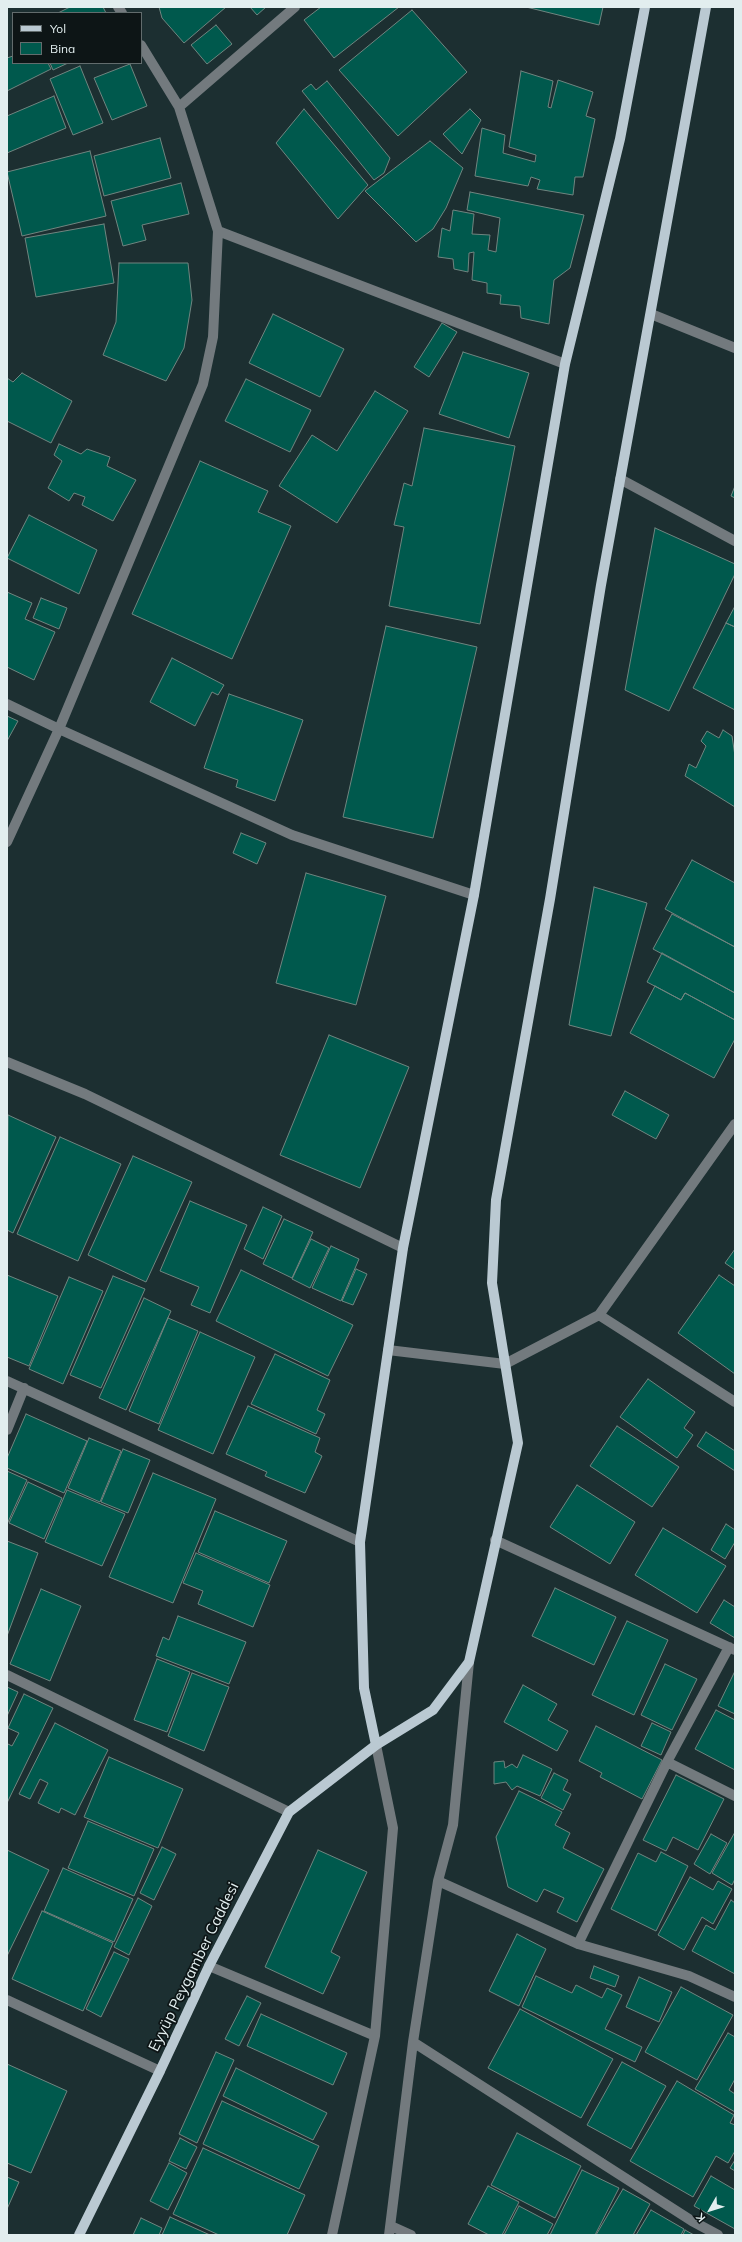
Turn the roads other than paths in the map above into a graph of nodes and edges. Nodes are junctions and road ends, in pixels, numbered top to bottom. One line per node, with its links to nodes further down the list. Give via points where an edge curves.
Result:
1 (295, 7): 5 (street)
2 (645, 7): 9 (main road, via 620,139)
3 (706, 7): 7 (main road)
4 (142, 47): 5 (street)
5 (179, 107): 6 (street)
6 (218, 231): 9 (street); 13 (street, via 214,337 203,384)
7 (650, 314): 8 (street); 10 (main road)
8 (735, 348)
9 (565, 364): 15 (main road)
10 (620, 479): 11 (street); 21 (main road, via 550,899 496,1200 492,1283)
11 (735, 541)
12 (7, 704): 13 (street)
13 (59, 729): 14 (street); 15 (street, via 292,835)
14 (7, 842)
15 (474, 895): 18 (main road)
16 (7, 1062): 18 (street, via 85,1094)
17 (735, 1124): 19 (street)
18 (403, 1248): 20 (main road)
19 (599, 1315): 21 (street); 24 (street)
20 (388, 1350): 21 (street); 27 (main road)
21 (505, 1364): 26 (main road, via 518,1443)
22 (7, 1381): 23 (street)
23 (24, 1388): 25 (street); 27 (street)
24 (735, 1402)
25 (7, 1430)
26 (495, 1540): 28 (street); 29 (main road)
27 (360, 1542): 31 (main road, via 364,1688)
28 (732, 1648): 32 (street)
29 (469, 1662): 31 (main road, Eyyüp Peygamber Caddesi, via 433,1710); 35 (street, via 453,1825)
30 (7, 1675): 34 (street)
31 (376, 1745): 34 (main road, Eyyüp Peygamber Caddesi); 40 (street, via 393,1828)
32 (667, 1762): 33 (street); 36 (street)
33 (735, 1796)
34 (289, 1812): 37 (main road, Eyyüp Peygamber Caddesi)
35 (438, 1880): 36 (street); 41 (street)
36 (578, 1944): 38 (street, via 689,1976)
37 (209, 1966): 40 (street); 42 (main road, Eyyüp Peygamber Caddesi)
38 (735, 1996)
39 (7, 2000): 42 (street)
40 (375, 2036): 45 (street)
41 (413, 2042): 43 (street); 47 (street, via 692,2221)
42 (160, 2071): 44 (main road, Eyyüp Peygamber Caddesi)
43 (390, 2230): 46 (street)
44 (79, 2235)
45 (332, 2235)
46 (411, 2235)
47 (718, 2235)

